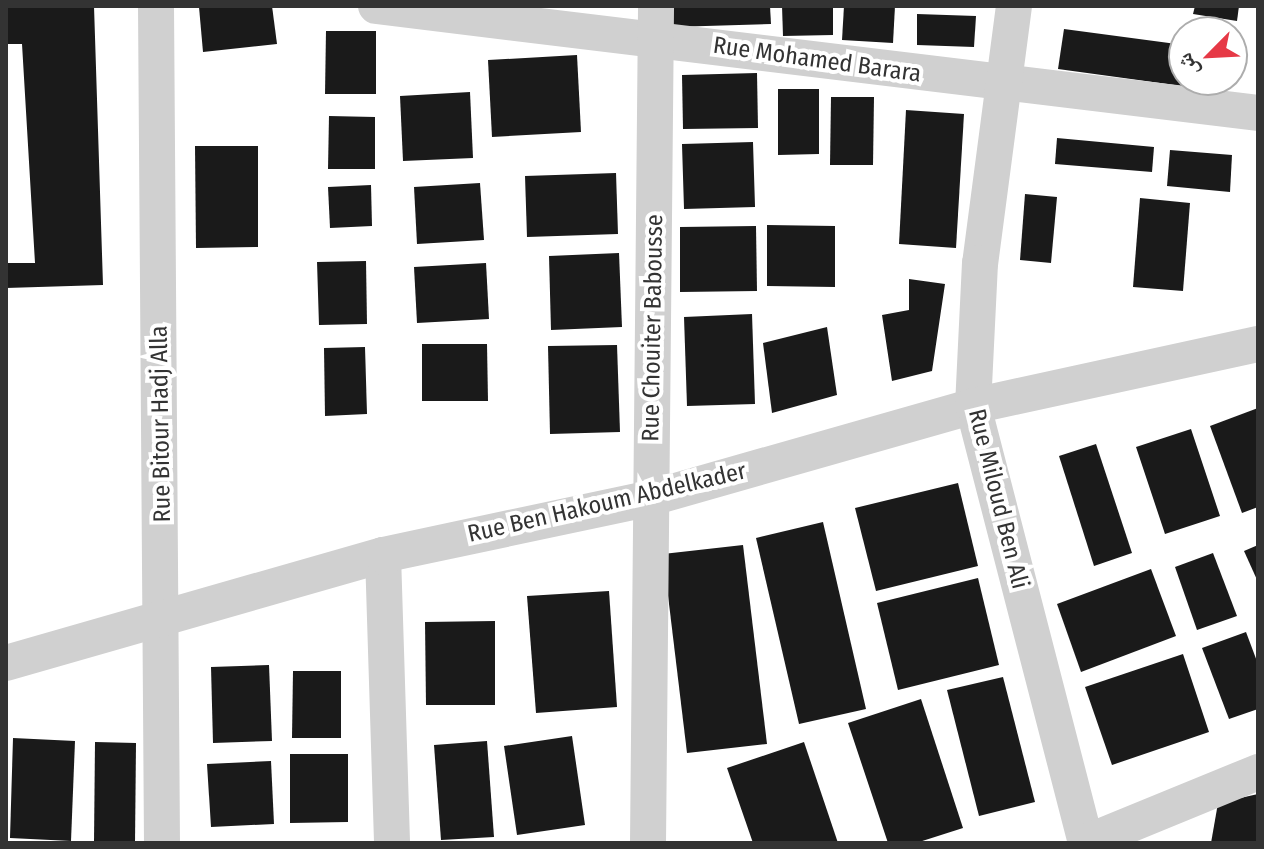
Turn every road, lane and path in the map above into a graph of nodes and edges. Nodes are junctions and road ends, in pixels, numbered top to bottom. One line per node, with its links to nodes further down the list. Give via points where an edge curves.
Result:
1 (156, 6): 11 (street, Rue Bitour Hadj Alla)
2 (376, 6): 4 (street, Rue Mohamed Barara)
3 (1014, 6): 5 (street, Rue Miloud Ben Ali)
4 (656, 22): 5 (street, Rue Mohamed Barara); 9 (street, Rue Chouiter Babousse)
5 (1001, 85): 6 (street, Rue Mohamed Barara); 8 (street, Rue Miloud Ben Ali, via 980,263)
6 (1258, 113)
7 (1258, 344): 8 (street, Rue Ben Hakoum Abdelkader)
8 (973, 406): 9 (street, Rue Ben Hakoum Abdelkader); 18 (street, Rue Miloud Ben Ali)
9 (651, 498): 10 (street, Rue Ben Hakoum Abdelkader); 17 (street, Rue Chouiter Babousse)
10 (383, 555): 11 (street, Rue Ben Hakoum Abdelkader); 16 (street)
11 (163, 618): 12 (street, Rue Ben Hakoum Abdelkader); 15 (street, Rue Bitour Hadj Alla)
12 (6, 663)
13 (1258, 772): 14 (street)
14 (1150, 831): 18 (street)
15 (162, 843)
16 (392, 843)
17 (648, 843)
18 (1085, 843)

